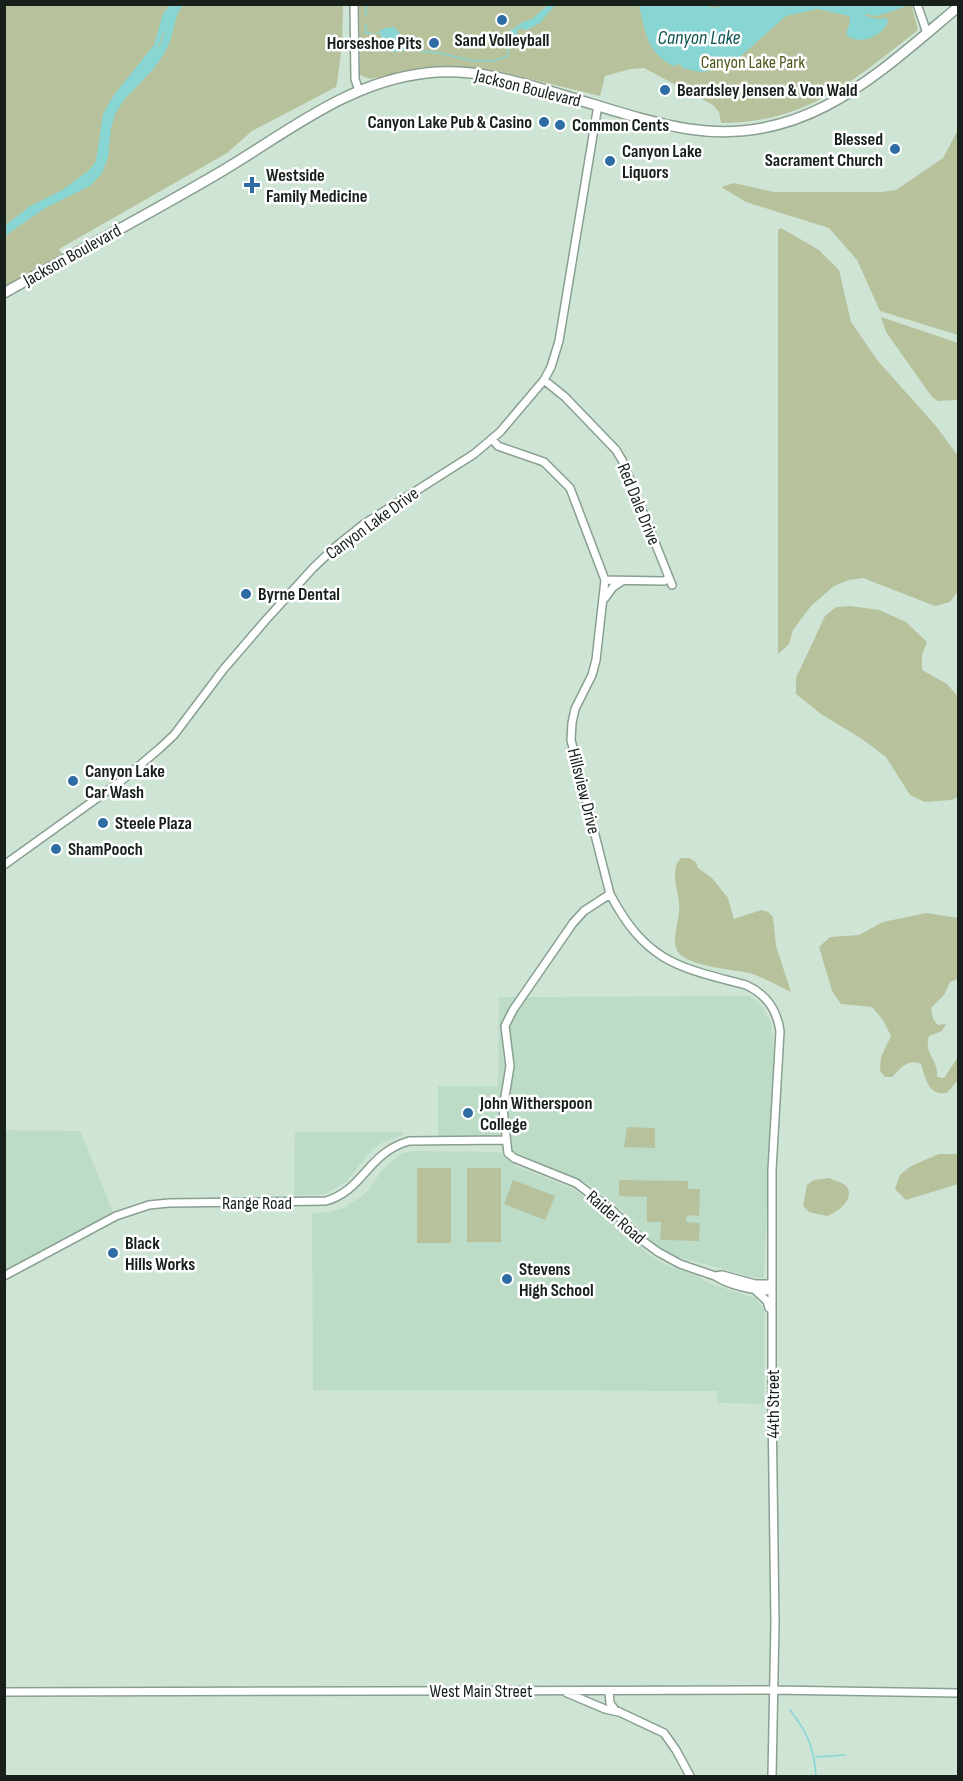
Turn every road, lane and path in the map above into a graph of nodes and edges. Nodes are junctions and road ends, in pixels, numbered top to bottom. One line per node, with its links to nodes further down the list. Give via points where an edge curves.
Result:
1 (354, 4): 5 (street, via 355,80)
2 (917, 5): 4 (street)
3 (958, 7): 4 (main road, Jackson Boulevard)
4 (927, 33): 6 (main road, Jackson Boulevard, via 844,97 776,125 738,131 700,130 671,126)
5 (359, 91): 6 (main road, Jackson Boulevard, via 426,73 470,73 504,78); 7 (main road, Jackson Boulevard)
6 (598, 105): 8 (street, Canyon Lake Drive, via 563,322)
7 (4, 293)
8 (544, 380): 9 (street, Canyon Lake Drive); 11 (street, Red Dale Drive, via 622,459 670,582)
9 (492, 439): 10 (street, Hillsview Drive, via 498,446 544,462 570,488); 13 (street, Canyon Lake Drive, via 333,549 246,643 174,735 121,781)
10 (605, 580): 11 (street); 12 (street, Hillsview Drive)
11 (622, 581): 12 (street, via 608,591)
12 (602, 607): 14 (street, Hillsview Drive, via 596,660 575,709 571,740)
13 (4, 865)
14 (610, 894): 15 (street, Hillsview Drive, via 634,931 657,954 691,971 754,988 774,1009); 16 (street, via 573,923 508,1018 505,1026 510,1066 503,1109)
15 (780, 1031): 19 (street, 44th Street, via 772,1153)
16 (505, 1140): 17 (street, Range Road, via 401,1143 377,1158 347,1192 326,1201 169,1203 141,1207 116,1216); 18 (street, Raider Road, via 510,1156 576,1184 614,1211 658,1252)
17 (4, 1276)
18 (716, 1276): 19 (street); 20 (street, Raider Road)
19 (771, 1287): 20 (street, Raider Road); 21 (street, 44th Street)
20 (755, 1290): 21 (street, via 767,1300)
21 (772, 1327): 22 (street, 44th Street)
22 (773, 1690): 25 (street, West Main Street); 26 (street, West Main Street); 29 (street, 44th Street)
23 (564, 1691): 24 (street, West Main Street); 25 (street, West Main Street); 27 (street)
24 (4, 1692)
25 (609, 1692): 27 (street, via 610,1703)
26 (958, 1693)
27 (620, 1713): 28 (street, via 664,1733)
28 (690, 1776)
29 (772, 1776)

